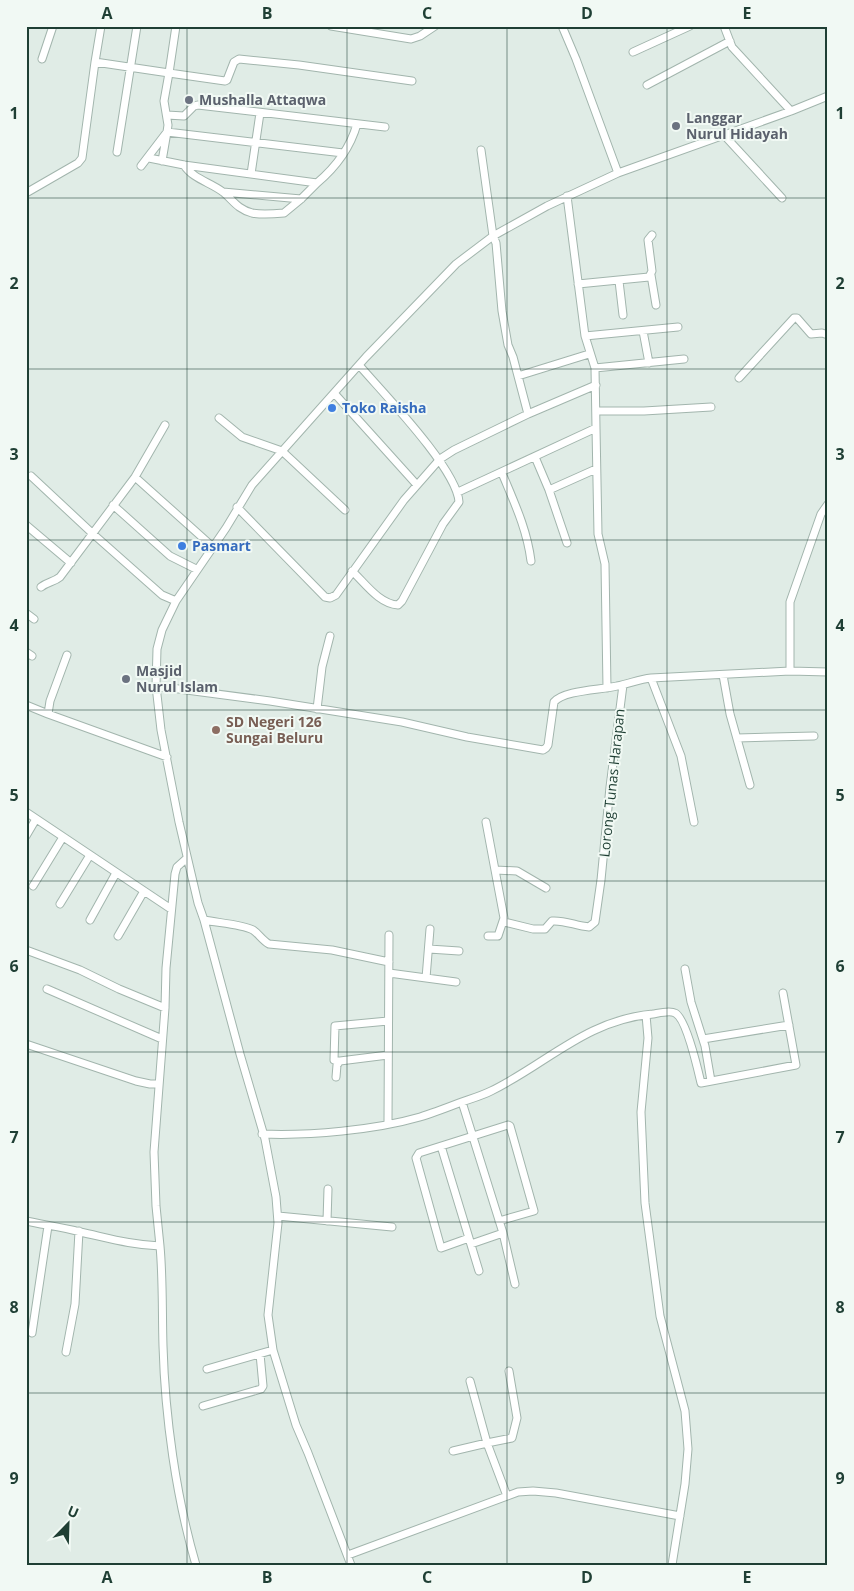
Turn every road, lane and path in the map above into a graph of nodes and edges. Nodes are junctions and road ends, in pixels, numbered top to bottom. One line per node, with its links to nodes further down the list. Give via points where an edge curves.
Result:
1 (53, 26): 13 (street)
2 (100, 26): 14 (street)
3 (137, 26): 15 (street)
4 (176, 26): 16 (street)
5 (331, 26): 10 (street)
6 (435, 26): 10 (street, via 411,39)
7 (562, 26): 35 (street)
8 (690, 26): 12 (street)
9 (724, 26): 11 (street)
10 (369, 29)
11 (730, 41): 18 (street); 20 (street)
12 (633, 52)
13 (42, 59)
14 (95, 62): 15 (street); 39 (street, via 82,158)
15 (130, 68): 16 (street); 29 (street)
16 (169, 73): 17 (street, via 225,81 234,62 239,59); 22 (street, via 164,101)
17 (412, 81)
18 (647, 85)
19 (828, 96): 20 (street)
20 (791, 111): 26 (street)
21 (260, 113): 22 (street, via 198,105 184,116); 23 (street); 27 (street)
22 (167, 115): 25 (street)
23 (357, 124): 24 (street); 30 (street, via 350,146)
24 (386, 127)
25 (167, 132): 27 (street); 31 (street); 32 (street)
26 (723, 134): 35 (street); 41 (street)
27 (255, 143): 30 (street); 36 (street)
28 (481, 150): 44 (street)
29 (117, 152)
30 (343, 153): 37 (street, via 338,164)
31 (148, 158): 32 (street); 34 (street)
32 (162, 161): 33 (street)
33 (184, 165): 36 (street); 38 (street, via 189,173)
34 (141, 166)
35 (618, 173): 40 (street)
36 (251, 174): 37 (street)
37 (317, 183): 42 (street)
38 (223, 192): 42 (street); 42 (street, via 230,201 252,212 284,213)
39 (26, 193)
40 (567, 196): 44 (street); 47 (street)
41 (782, 198)
42 (301, 199)
43 (652, 234): 45 (street, via 648,240)
44 (492, 236): 57 (street, via 456,264); 59 (street, via 496,243 508,345)
45 (651, 275): 46 (street); 48 (street)
46 (619, 281): 47 (street); 49 (street)
47 (578, 284): 52 (street)
48 (656, 305)
49 (623, 315)
50 (678, 327): 51 (street)
51 (644, 331): 52 (street); 56 (street)
52 (585, 336): 54 (street)
53 (828, 336): 60 (street, via 811,334 794,318)
54 (589, 354): 58 (street); 59 (street)
55 (684, 359): 56 (street)
56 (649, 363): 58 (street)
57 (359, 365): 62 (street); 71 (street)
58 (595, 368): 61 (street)
59 (518, 376): 65 (street)
60 (739, 378)
61 (596, 385): 64 (street); 65 (street)
62 (334, 393): 69 (street); 76 (street)
63 (711, 407): 64 (street)
64 (596, 411): 68 (street)
65 (528, 414): 71 (street)
66 (219, 418): 69 (street, via 242,437)
67 (165, 425): 75 (street)
68 (596, 428): 70 (street); 72 (street)
69 (282, 451): 81 (street); 82 (street)
70 (535, 457): 73 (street); 77 (street)
71 (440, 460): 76 (street); 78 (street)
72 (596, 469): 77 (street); 103 (street, via 598,534 605,564)
73 (502, 473): 78 (street); 87 (street, via 519,513)
74 (31, 476): 84 (street)
75 (135, 477): 80 (street); 86 (street)
76 (417, 485): 90 (street)
77 (549, 490): 85 (street)
78 (458, 492): 90 (street, via 458,505 443,524 398,605 382,600)
79 (828, 504): 97 (street, via 821,514 790,602)
80 (113, 505): 84 (street); 89 (street, via 170,556)
81 (237, 507): 86 (street); 90 (street, via 325,598 336,595)
82 (345, 510)
83 (26, 525): 88 (street)
84 (92, 534): 88 (street); 92 (street, via 162,595)
85 (567, 542)
86 (213, 546): 89 (street)
87 (531, 561)
88 (71, 563): 91 (street, via 60,577)
89 (196, 570): 92 (street)
90 (352, 571)
91 (41, 587)
92 (176, 601): 102 (street, via 157,649)
93 (26, 613): 94 (street)
94 (34, 619)
95 (330, 636): 105 (street)
96 (67, 655): 106 (street)
97 (790, 671): 98 (street); 99 (street)
98 (828, 672)
99 (723, 675): 100 (street); 108 (street)
100 (651, 678): 101 (street); 114 (street, via 680,756)
101 (622, 685): 103 (street); 128 (street, Lorong Tunas Harapan, via 595,922 589,927 563,920 552,921 545,929)
102 (156, 686): 105 (street); 109 (street)
103 (607, 688): 105 (street, via 580,691 556,699 552,705 548,745 543,750)
104 (26, 706): 106 (street)
105 (317, 709)
106 (48, 714): 109 (street)
107 (814, 736): 108 (street)
108 (737, 738): 110 (street)
109 (166, 757): 118 (street)
110 (750, 786)
111 (26, 812): 112 (street)
112 (36, 819): 115 (street); 116 (street)
113 (486, 822): 119 (street)
114 (694, 822)
115 (26, 836)
116 (63, 837): 117 (street); 121 (street)
117 (90, 854): 120 (street); 124 (street)
118 (187, 858): 125 (street, via 177,867); 127 (street)
119 (496, 870): 122 (street, via 517,871); 128 (street)
120 (116, 873): 123 (street); 126 (street)
121 (34, 886)
122 (546, 888)
123 (144, 891): 125 (street); 131 (street)
124 (60, 904)
125 (171, 909): 143 (street)
126 (90, 920)
127 (204, 920): 136 (street, via 247,928 269,944 332,950); 158 (street)
128 (504, 922): 132 (street, via 498,936)
129 (430, 930): 133 (street)
130 (389, 935): 136 (street)
131 (118, 936)
132 (488, 936)
133 (428, 949): 135 (street); 139 (street)
134 (26, 950): 143 (street)
135 (459, 951)
136 (389, 962): 138 (street)
137 (685, 969): 148 (street)
138 (388, 973): 139 (street); 145 (street)
139 (426, 978): 140 (street)
140 (456, 982)
141 (46, 989): 147 (street)
142 (783, 993): 146 (street)
143 (165, 1008): 147 (street)
144 (646, 1015): 153 (street, via 677,1014 690,1042 701,1083); 155 (street, via 609,1023 582,1035 490,1092); 184 (street, via 648,1038 641,1112 645,1203 660,1316 685,1411 688,1449)
145 (388, 1021): 150 (street); 151 (street, via 335,1026 334,1060)
146 (789, 1025): 148 (street); 153 (street, via 796,1065)
147 (162, 1038): 154 (street)
148 (702, 1040): 153 (street)
149 (26, 1044): 154 (street, via 136,1081)
150 (388, 1055): 151 (street); 156 (street)
151 (340, 1062): 152 (street)
152 (336, 1077)
153 (711, 1081)
154 (159, 1084): 170 (street, via 154,1152)
155 (462, 1102): 156 (street, via 420,1117); 157 (street)
156 (388, 1123): 158 (street)
157 (472, 1135): 159 (street); 164 (street); 164 (street, via 510,1126 534,1211)
158 (264, 1139): 161 (street)
159 (441, 1146): 169 (street); 169 (street, via 419,1153 416,1158 441,1248)
160 (328, 1189): 163 (street)
161 (278, 1216): 163 (street); 174 (street, via 268,1316)
162 (26, 1221): 165 (street)
163 (327, 1221): 166 (street)
164 (499, 1221): 168 (street)
165 (48, 1226): 167 (street); 173 (street)
166 (392, 1227)
167 (79, 1232): 170 (street, via 120,1243); 175 (street, via 76,1304)
168 (503, 1233): 169 (street); 172 (street)
169 (470, 1241): 171 (street)
170 (160, 1246): 186 (street, via 163,1347 171,1429)
171 (479, 1271)
172 (515, 1284)
173 (32, 1333)
174 (273, 1350): 176 (street); 185 (street, via 296,1425)
175 (66, 1352)
176 (260, 1354): 177 (street); 180 (street, via 261,1389)
177 (207, 1369)
178 (509, 1371): 181 (street, via 517,1418 512,1438)
179 (470, 1381): 181 (street)
180 (203, 1406)
181 (487, 1443): 182 (street); 183 (street)
182 (453, 1451)
183 (507, 1496): 184 (street, via 533,1491 556,1493); 185 (street)
184 (680, 1516): 188 (street)
185 (348, 1556): 187 (street)
186 (196, 1565)
187 (351, 1565)
188 (672, 1565)

